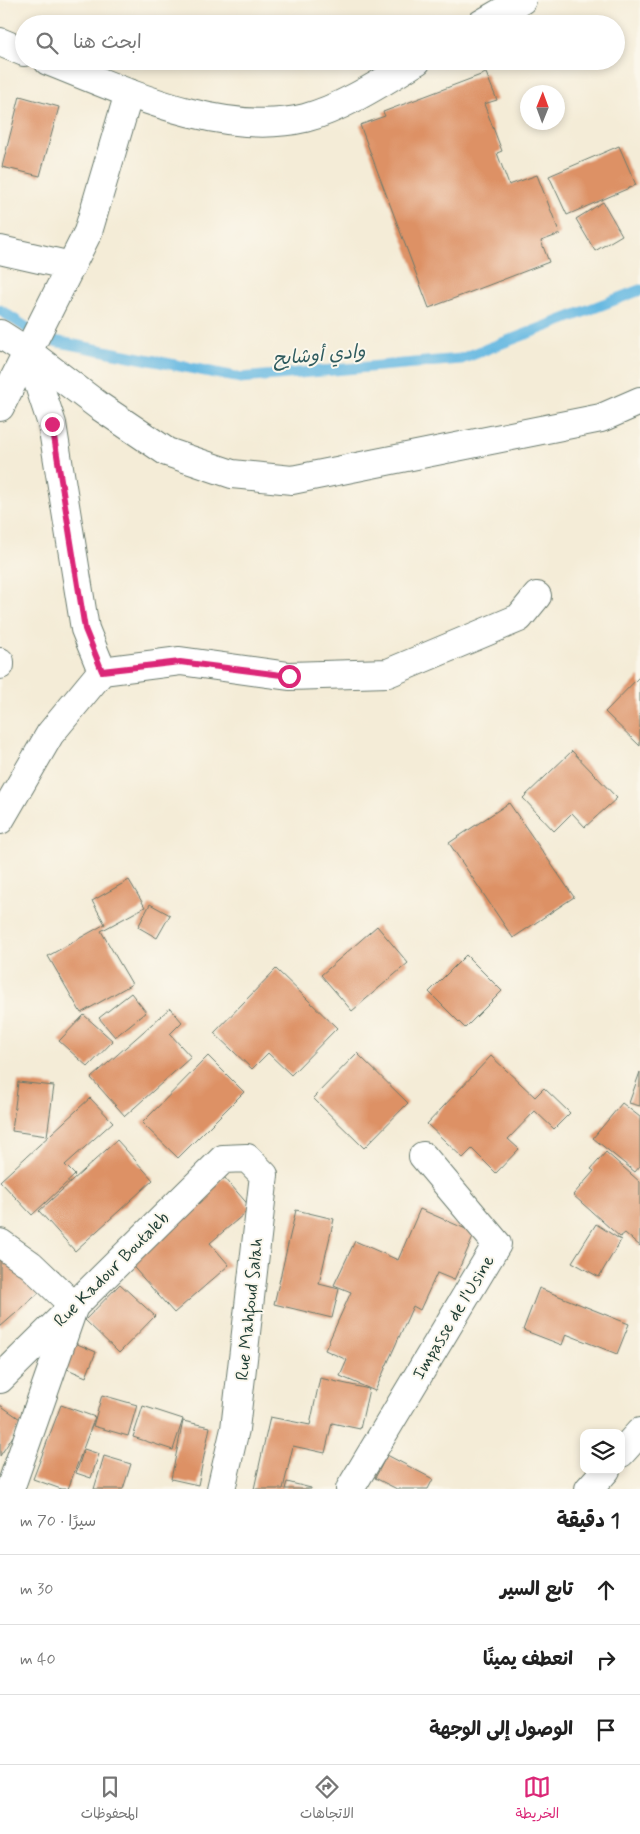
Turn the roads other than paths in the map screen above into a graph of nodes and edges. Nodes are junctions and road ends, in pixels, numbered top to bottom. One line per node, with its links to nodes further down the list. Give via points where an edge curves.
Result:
1 (522, 0): 2 (street)
2 (496, 15)
3 (0, 42): 4 (street)
4 (15, 48)
5 (71, 70): 7 (street)
6 (402, 70): 7 (street, via 370,89 306,117 270,123 233,121)
7 (129, 93): 9 (street, via 88,232)
8 (0, 250): 9 (street)
9 (71, 266): 11 (street)
10 (0, 334): 11 (street)
11 (28, 352): 12 (street, via 167,452 232,474 292,480 601,418); 13 (street); 15 (street, via 52,424 84,621)
12 (640, 401)
13 (0, 407)
14 (537, 596): 15 (street, via 519,618 388,673 289,676 180,662)
15 (102, 671): 16 (street, via 50,734)
16 (0, 820)
17 (423, 1156): 27 (street, Impasse de l'Usine, via 497,1244)
18 (223, 1159): 20 (street, Rue Kadour Boutaleb); 26 (street, Rue Mahfoud Salah, via 247,1158 264,1175 235,1429)
19 (0, 1244): 20 (street, via 31,1266)
20 (74, 1306): 21 (street, Rue Kadour Boutaleb); 25 (street)
21 (0, 1379)
22 (640, 1432): 23 (street)
23 (625, 1449)
24 (602, 1474): 28 (street)
25 (10, 1489)
26 (221, 1489)
27 (350, 1489)
28 (589, 1489)

